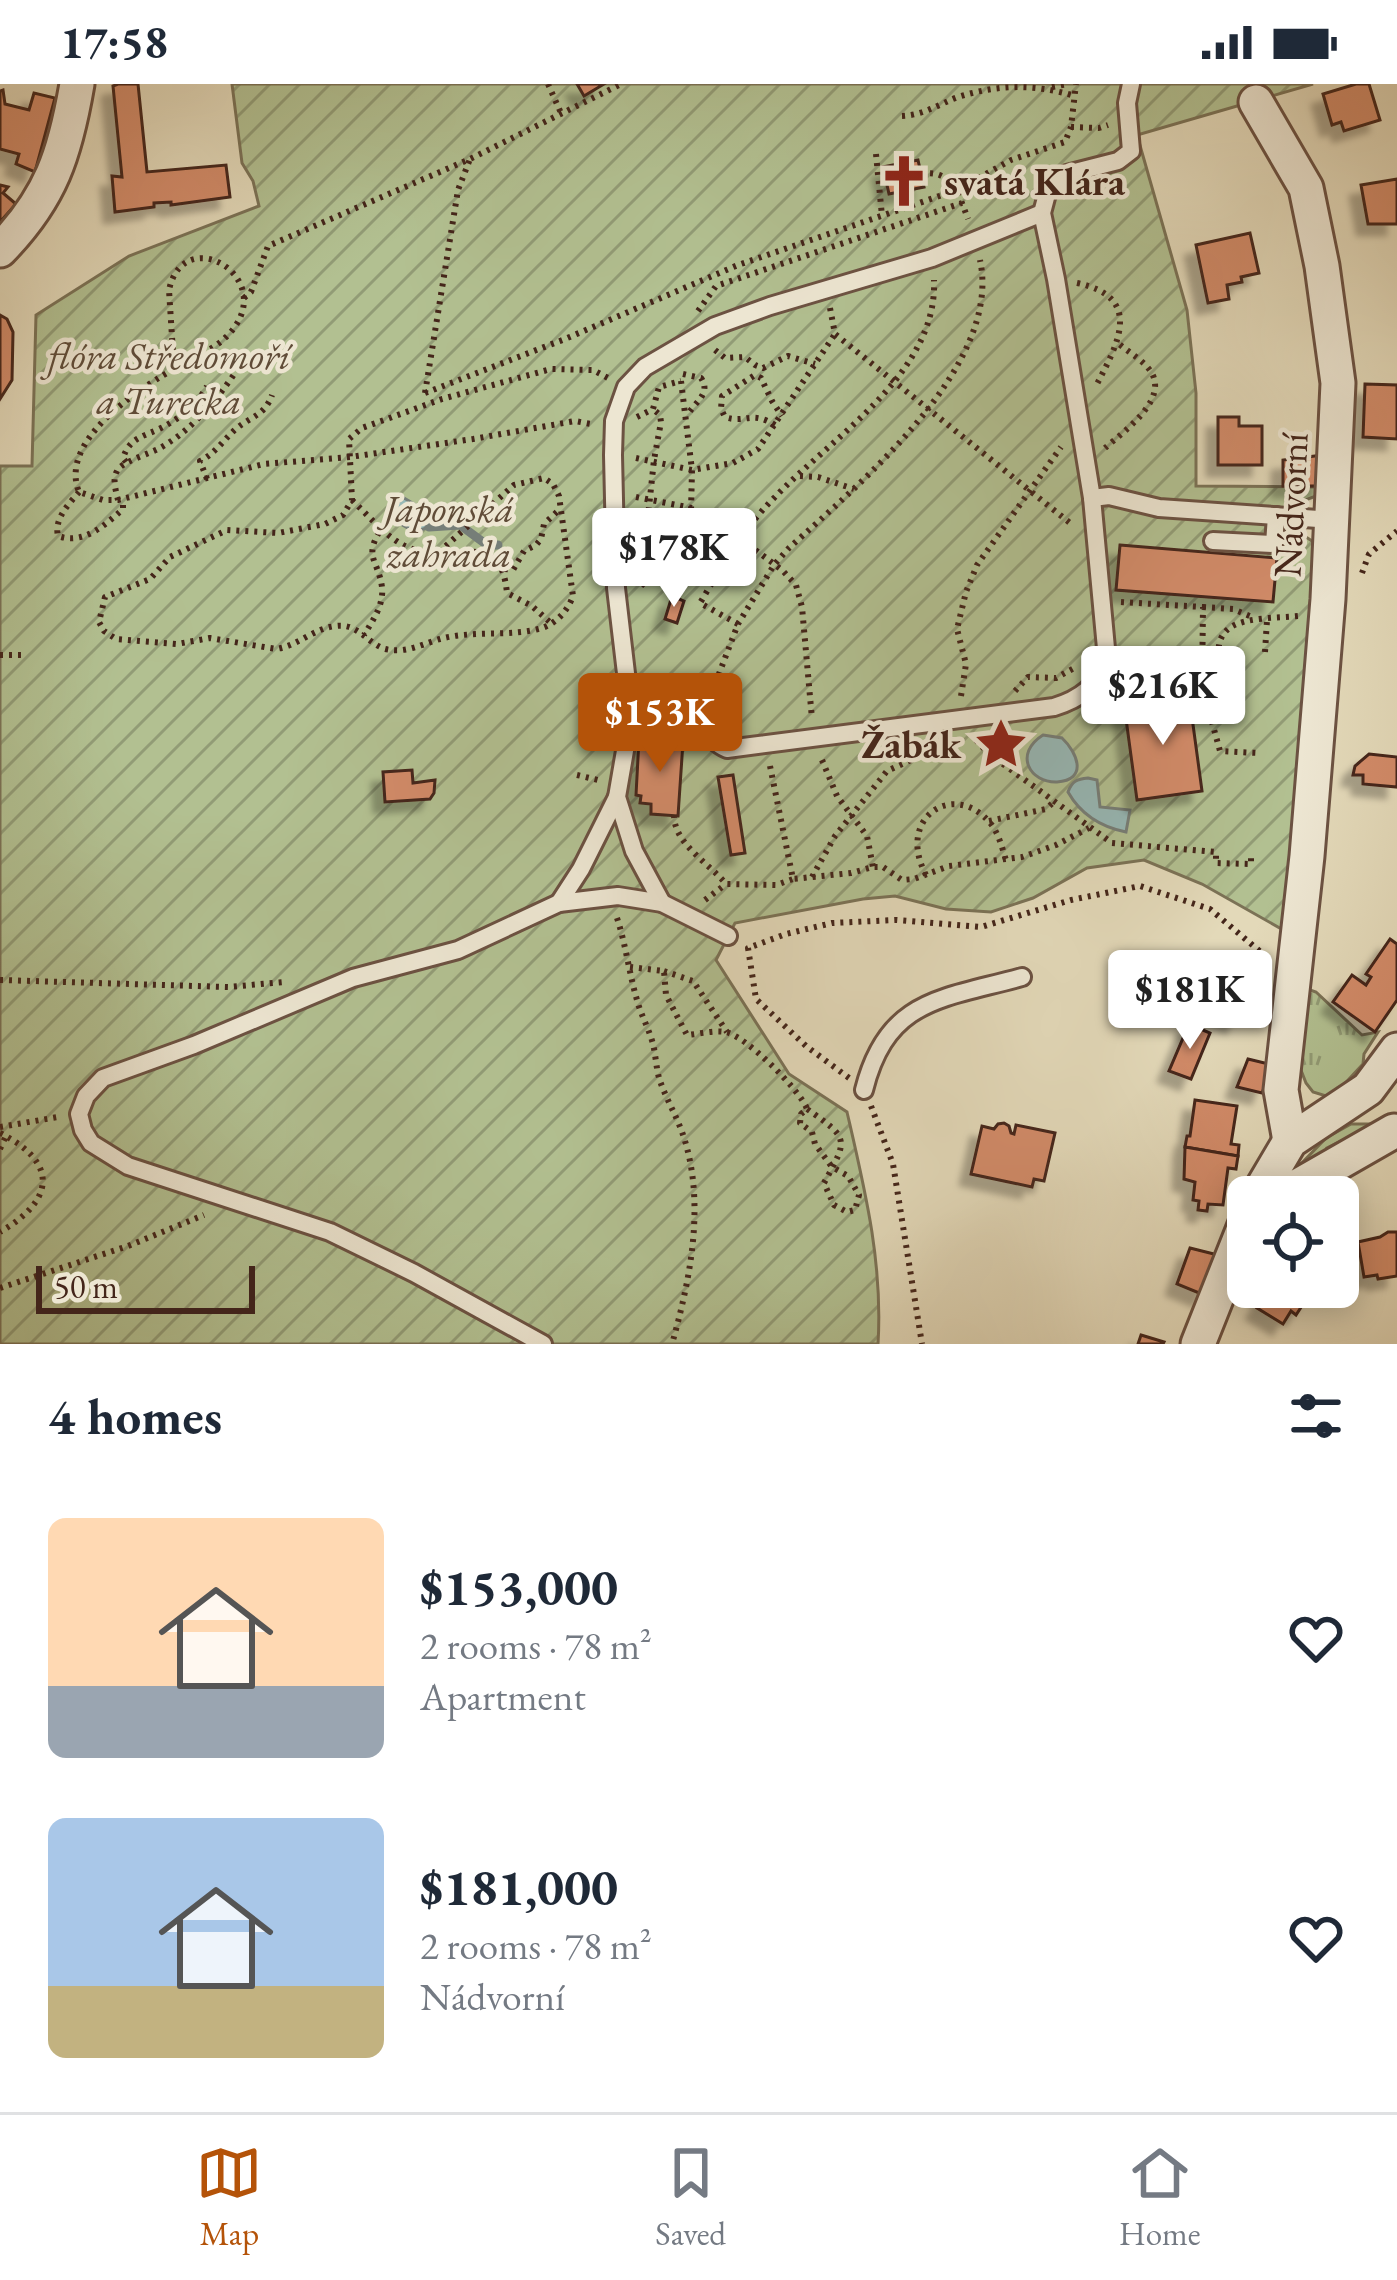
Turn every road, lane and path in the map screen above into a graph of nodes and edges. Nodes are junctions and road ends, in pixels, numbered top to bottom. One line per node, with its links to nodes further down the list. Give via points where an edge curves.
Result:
1 (76, 84): 21 (street, via 47,192)
2 (548, 84): 9 (path)
3 (621, 84): 9 (path)
4 (1072, 84): 6 (path); 8 (path)
5 (1131, 84): 11 (lane)
6 (1049, 88): 8 (path); 10 (path, via 1002,84)
7 (1253, 93): 67 (street, Nádvorní, via 1306,188 1322,266 1338,383)
8 (1075, 96): 12 (path)
9 (562, 115): 14 (path)
10 (902, 116)
11 (1127, 118): 12 (path); 18 (lane, via 1131,151 1067,174 1047,194)
12 (1071, 127): 16 (path, via 1065,142)
13 (876, 154): 19 (path)
14 (470, 159): 19 (path, via 425,393 738,265); 25 (path, via 268,247)
15 (921, 174): 16 (path, via 935,171)
16 (957, 190): 17 (path); 19 (path)
17 (962, 203): 20 (path); 26 (path, via 716,286 694,319)
18 (1042, 213): 20 (lane); 23 (lane)
19 (882, 216)
20 (976, 239): 22 (lane); 41 (path, via 976,323)
21 (0, 250)
22 (932, 258): 24 (lane); 35 (path, via 930,320)
23 (1056, 279): 45 (lane); 52 (path, via 1108,296 1118,307 1118,343 1149,368 1156,387 1142,412)
24 (826, 291): 26 (lane); 27 (path)
25 (243, 298): 31 (path, via 226,338); 31 (path, via 220,261 179,269 170,290)
26 (700, 333): 30 (path, via 725,358); 34 (path); 47 (lane, via 626,387)
27 (835, 334): 29 (path); 35 (path)
28 (241, 364): 51 (path, via 196,421)
29 (815, 364): 30 (path, via 788,356); 42 (path)
30 (755, 365): 33 (path)
31 (174, 368): 58 (path, via 89,437 74,469)
32 (593, 370): 49 (path, via 551,369 442,399 362,428 349,439)
33 (752, 376): 39 (path); 42 (path)
34 (681, 378): 37 (path, via 701,377); 40 (path, via 659,387); 43 (path)
35 (893, 380): 41 (path); 54 (path)
36 (207, 386): 51 (path, via 187,410 131,441)
37 (705, 393): 39 (path); 43 (path)
38 (272, 395): 55 (path, via 267,408 200,461)
39 (721, 399): 46 (path, via 725,417)
40 (652, 409): 47 (path); 50 (path, via 662,422)
41 (927, 410): 56 (path); 57 (path)
42 (782, 416): 46 (path)
43 (686, 419): 53 (path)
44 (575, 421): 49 (path)
45 (1078, 422): 52 (lane); 57 (path)
46 (776, 425): 53 (path, via 758,449 733,463)
47 (614, 428): 48 (lane)
48 (614, 455): 50 (path); 59 (lane)
49 (350, 457): 55 (path, via 264,464); 63 (path)
50 (655, 460): 53 (path); 62 (path)
51 (126, 462): 61 (path, via 117,471)
52 (1087, 465): 60 (lane)
53 (692, 470): 65 (path)
54 (798, 476): 56 (path); 70 (path)
55 (207, 479): 61 (path)
56 (854, 489): 77 (path)
57 (1031, 491): 75 (path); 99 (path, via 966,592)
58 (79, 492): 61 (path); 61 (path, via 56,528 66,540 98,532 123,508)
59 (614, 497): 62 (path); 71 (lane)
60 (1092, 498): 66 (lane); 75 (lane)
61 (120, 499)
62 (650, 499): 65 (path); 72 (path)
63 (352, 500): 68 (path); 91 (path, via 344,515 303,530 207,537 150,579 105,597 99,622 116,639 210,638 276,649 332,626)
64 (561, 508): 76 (path, via 544,478 514,485); 78 (path, via 536,545); 81 (path)
65 (692, 509): 70 (path); 74 (path)
66 (1276, 515): 67 (lane); 73 (lane, via 1274,544)
67 (1333, 520): 84 (street, Nádvorní)
68 (381, 529): 76 (path, via 413,550); 91 (path, via 370,553 382,595)
69 (1397, 530): 84 (path, via 1369,554 1356,591)
70 (737, 539): 77 (path); 89 (path, via 700,602)
71 (615, 540): 72 (path); 85 (lane)
72 (646, 541): 74 (path); 79 (path)
73 (1214, 541)
74 (677, 545): 79 (path)
75 (1097, 545): 82 (lane)
76 (439, 552): 78 (path, via 473,550)
77 (774, 565): 89 (path); 100 (path, via 796,585 802,607)
78 (505, 569): 88 (path, via 507,593)
79 (641, 586): 85 (path)
80 (590, 593): 81 (path)
81 (573, 596): 88 (path)
82 (1103, 601): 83 (path); 90 (lane)
83 (1203, 607): 86 (path); 95 (path)
84 (1327, 607): 87 (path); 132 (street, Nádvorní, via 1281,1090)
85 (618, 608): 97 (lane)
86 (1256, 619): 87 (path); 95 (path, via 1224,634 1217,672)
87 (1267, 620): 92 (path)
88 (551, 623): 91 (path, via 397,650)
89 (738, 624): 98 (path)
90 (1105, 625): 96 (path, via 1075,668 1056,678 1028,676); 96 (lane, via 1107,659 1086,692 1054,707)
91 (364, 635)
92 (1264, 652)
93 (0, 655): 94 (path)
94 (27, 655)
95 (1202, 686): 102 (path, via 1220,751)
96 (1000, 714): 99 (lane)
97 (631, 716): 98 (lane, via 671,705); 103 (lane)
98 (696, 716): 101 (lane, via 719,746)
99 (957, 720): 100 (lane); 104 (path, via 989,754); 106 (path, via 942,746 887,771)
100 (814, 738): 101 (lane); 106 (path)
101 (764, 745): 114 (path)
102 (1258, 753)
103 (617, 797): 116 (lane); 117 (lane)
104 (1056, 800): 107 (path); 108 (path)
105 (674, 815): 114 (path, via 682,840 726,884)
106 (851, 815): 111 (path, via 867,836); 113 (path)
107 (989, 821): 110 (path); 112 (path, via 947,806 922,819 916,849)
108 (1089, 828): 109 (path, via 1112,843 1216,852 1216,863 1251,864); 110 (path)
109 (1251, 853)
110 (1006, 860): 112 (path)
111 (873, 867): 112 (path, via 902,880); 113 (path)
112 (926, 874)
113 (812, 877): 114 (path)
114 (793, 879)
115 (609, 896): 116 (lane); 117 (lane); 119 (path)
116 (559, 903): 129 (lane, via 458,950 353,978 103,1078)
117 (662, 903): 118 (lane)
118 (728, 936)
119 (630, 967): 120 (path); 142 (path, via 693,1188)
120 (664, 970): 124 (path, via 693,981); 124 (path, via 666,995 687,1035)
121 (1022, 977): 127 (lane, via 914,1009 880,1047)
122 (0, 980): 123 (path, via 227,987)
123 (290, 981)
124 (727, 1031): 128 (path, via 749,1043)
125 (1397, 1050): 126 (street)
126 (1368, 1089): 130 (street, via 1378,1121); 132 (street)
127 (864, 1090)
128 (807, 1109): 134 (path, via 800,1123); 134 (path, via 842,1141)
129 (79, 1114): 131 (path); 137 (lane, via 91,1143 128,1166)
130 (1396, 1131): 136 (street)
131 (2, 1132): 133 (path); 138 (path, via 31,1153 44,1189)
132 (1290, 1141): 135 (street)
133 (0, 1149)
134 (832, 1167): 134 (path, via 859,1195 855,1210 834,1204 824,1183)
135 (1270, 1176)
136 (1316, 1176)
137 (235, 1201): 140 (path); 141 (lane, via 330,1232)
138 (0, 1232)
139 (1227, 1271): 143 (street)
140 (0, 1288)
141 (542, 1344)
142 (672, 1344)
143 (1198, 1344)

